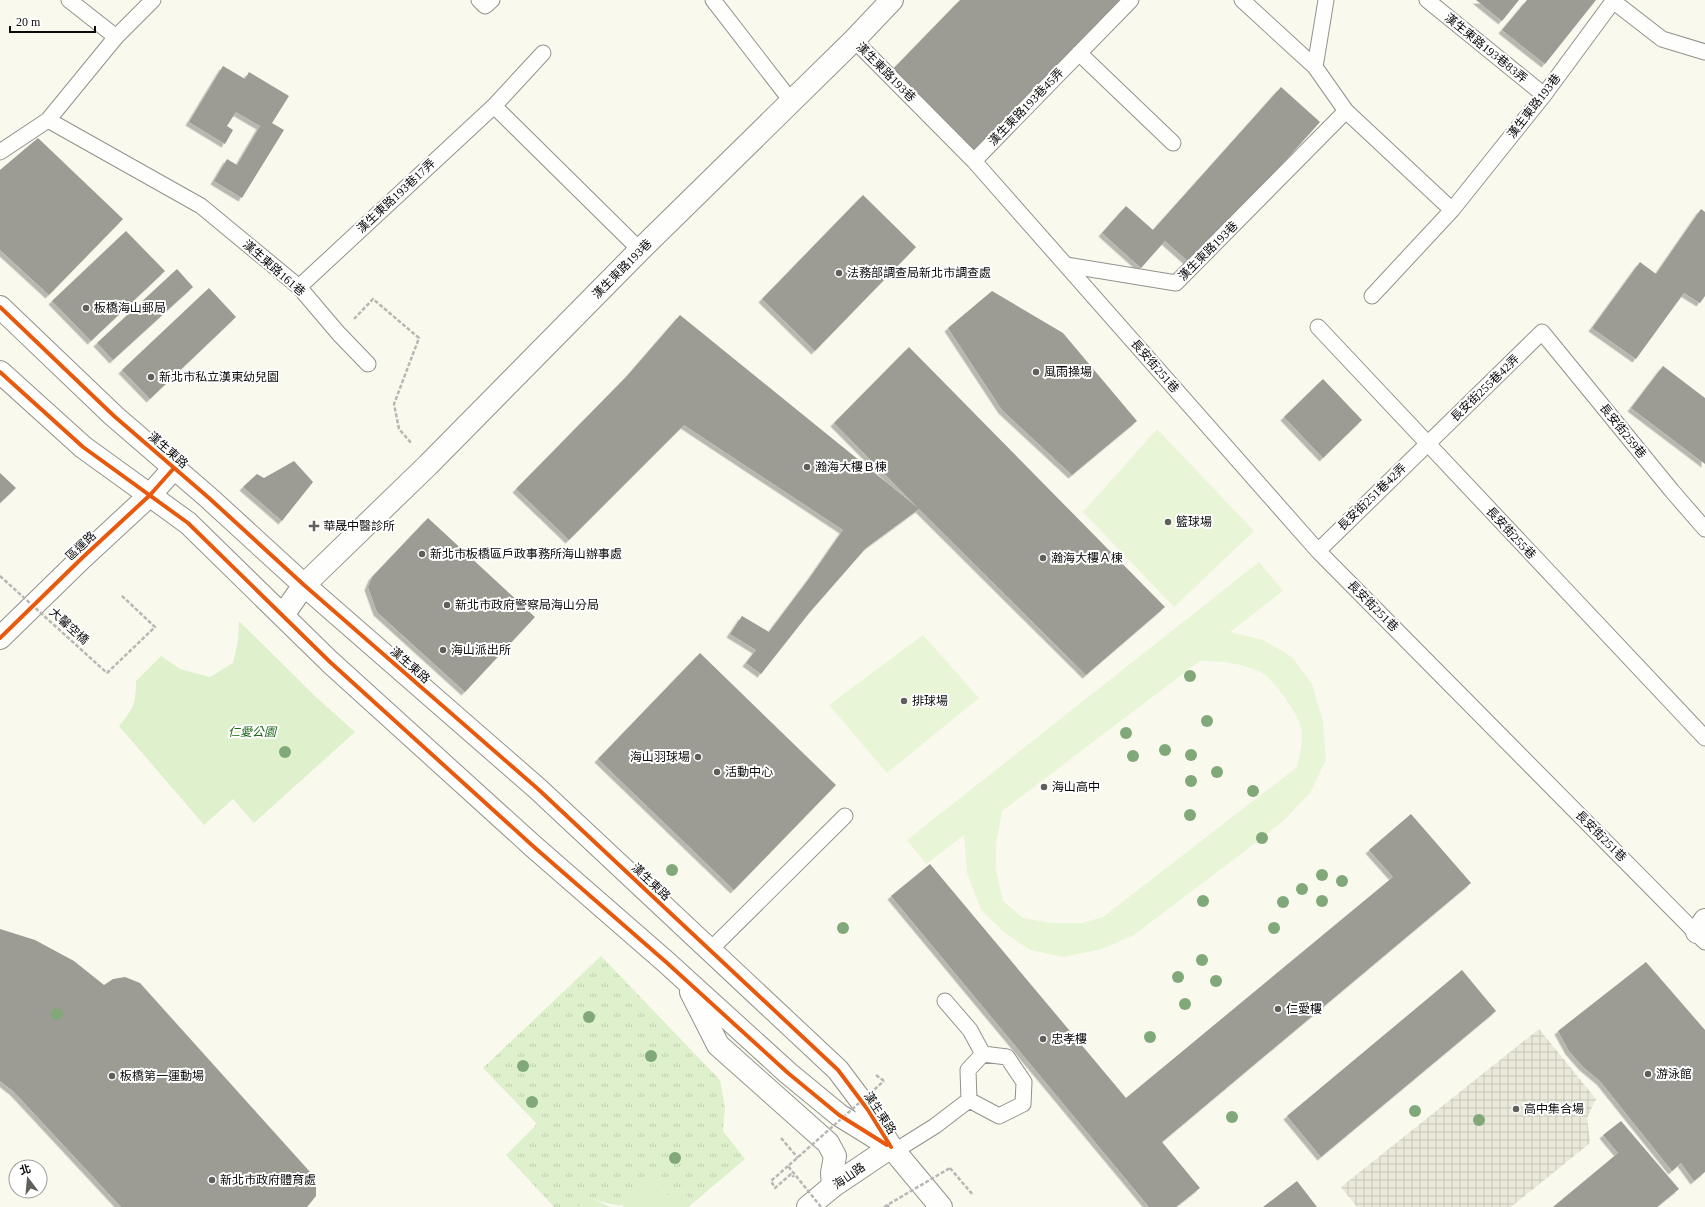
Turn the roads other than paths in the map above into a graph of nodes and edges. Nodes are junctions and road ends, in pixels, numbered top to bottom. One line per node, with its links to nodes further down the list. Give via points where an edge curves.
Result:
1 (69, 0): 12 (lane)
2 (153, 0): 12 (lane)
3 (479, 0): 4 (lane, via 485,6)
4 (492, 0)
5 (713, 0): 18 (lane)
6 (892, 0): 13 (street)
7 (1131, 0): 16 (lane, 漢生東路193巷45弄)
8 (1242, 0): 17 (lane)
9 (1326, 0): 17 (lane)
10 (1427, 0): 19 (lane, 漢生東路193巷83弄)
11 (1613, 1): 14 (lane, via 1662,39); 19 (lane, 漢生東路193巷)
12 (116, 37): 22 (lane)
13 (854, 40): 25 (lane, 漢生東路193巷); 27 (street, 漢生東路193巷)
14 (1705, 52)
15 (543, 53): 20 (lane, 漢生東路193巷17弄)
16 (1079, 53): 23 (lane); 25 (lane, 漢生東路193巷45弄)
17 (1315, 67): 21 (lane)
18 (785, 93)
19 (1544, 95): 26 (lane, 漢生東路193巷)
20 (494, 106): 27 (lane); 29 (lane, 漢生東路193巷17弄)
21 (1346, 111): 26 (lane); 28 (lane, 漢生東路193巷, via 1176,283)
22 (48, 120): 24 (lane); 29 (lane, 漢生東路161巷, via 201,206)
23 (1173, 143)
24 (0, 152)
25 (974, 161): 28 (lane, 漢生東路193巷)
26 (1452, 210): 30 (lane, 漢生東路193巷)
27 (640, 250): 41 (street, 漢生東路193巷, via 428,465)
28 (1066, 265): 40 (lane, 長安街251巷)
29 (298, 287): 34 (lane, 漢生東路161巷)
30 (1372, 296)
31 (0, 306): 37 (street, 漢生東路, via 114,416)
32 (1318, 327): 36 (lane, 長安街255巷)
33 (1542, 332): 36 (lane, 長安街255巷42弄); 39 (lane, 長安街259巷)
34 (368, 364)
35 (0, 372): 38 (street, 漢生東路, via 83,447)
36 (1427, 444): 40 (lane, 長安街251巷42弄); 44 (lane, 長安街255巷)
37 (174, 468): 38 (street, 區運路); 41 (street, 漢生東路)
38 (150, 495): 42 (street, 漢生東路, via 188,524); 43 (street, 區運路)
39 (1705, 529)
40 (1318, 550): 46 (lane, 長安街251巷)
41 (304, 585): 42 (street, 漢生東路193巷); 47 (street, 漢生東路, via 538,789)
42 (283, 615): 48 (street, 漢生東路, via 330,662)
43 (0, 638)
44 (1705, 738)
45 (844, 816): 47 (lane)
46 (1702, 932)
47 (710, 950): 52 (street, 漢生東路, via 838,1070)
48 (685, 980): 52 (street, 漢生東路, via 788,1073 839,1115); 53 (street, 漢生東路, via 718,1045 828,1143 835,1156)
49 (945, 1001): 50 (lane, via 970,1030)
50 (983, 1054): 51 (lane, via 968,1070); 51 (lane, via 1007,1057 1024,1082 1023,1104 999,1116)
51 (969, 1100): 52 (lane, via 935,1126)
52 (893, 1149): 53 (street, 海山路); 55 (street, 漢生東路)
53 (832, 1186): 54 (street, 海山路)
54 (808, 1207)
55 (941, 1207)

